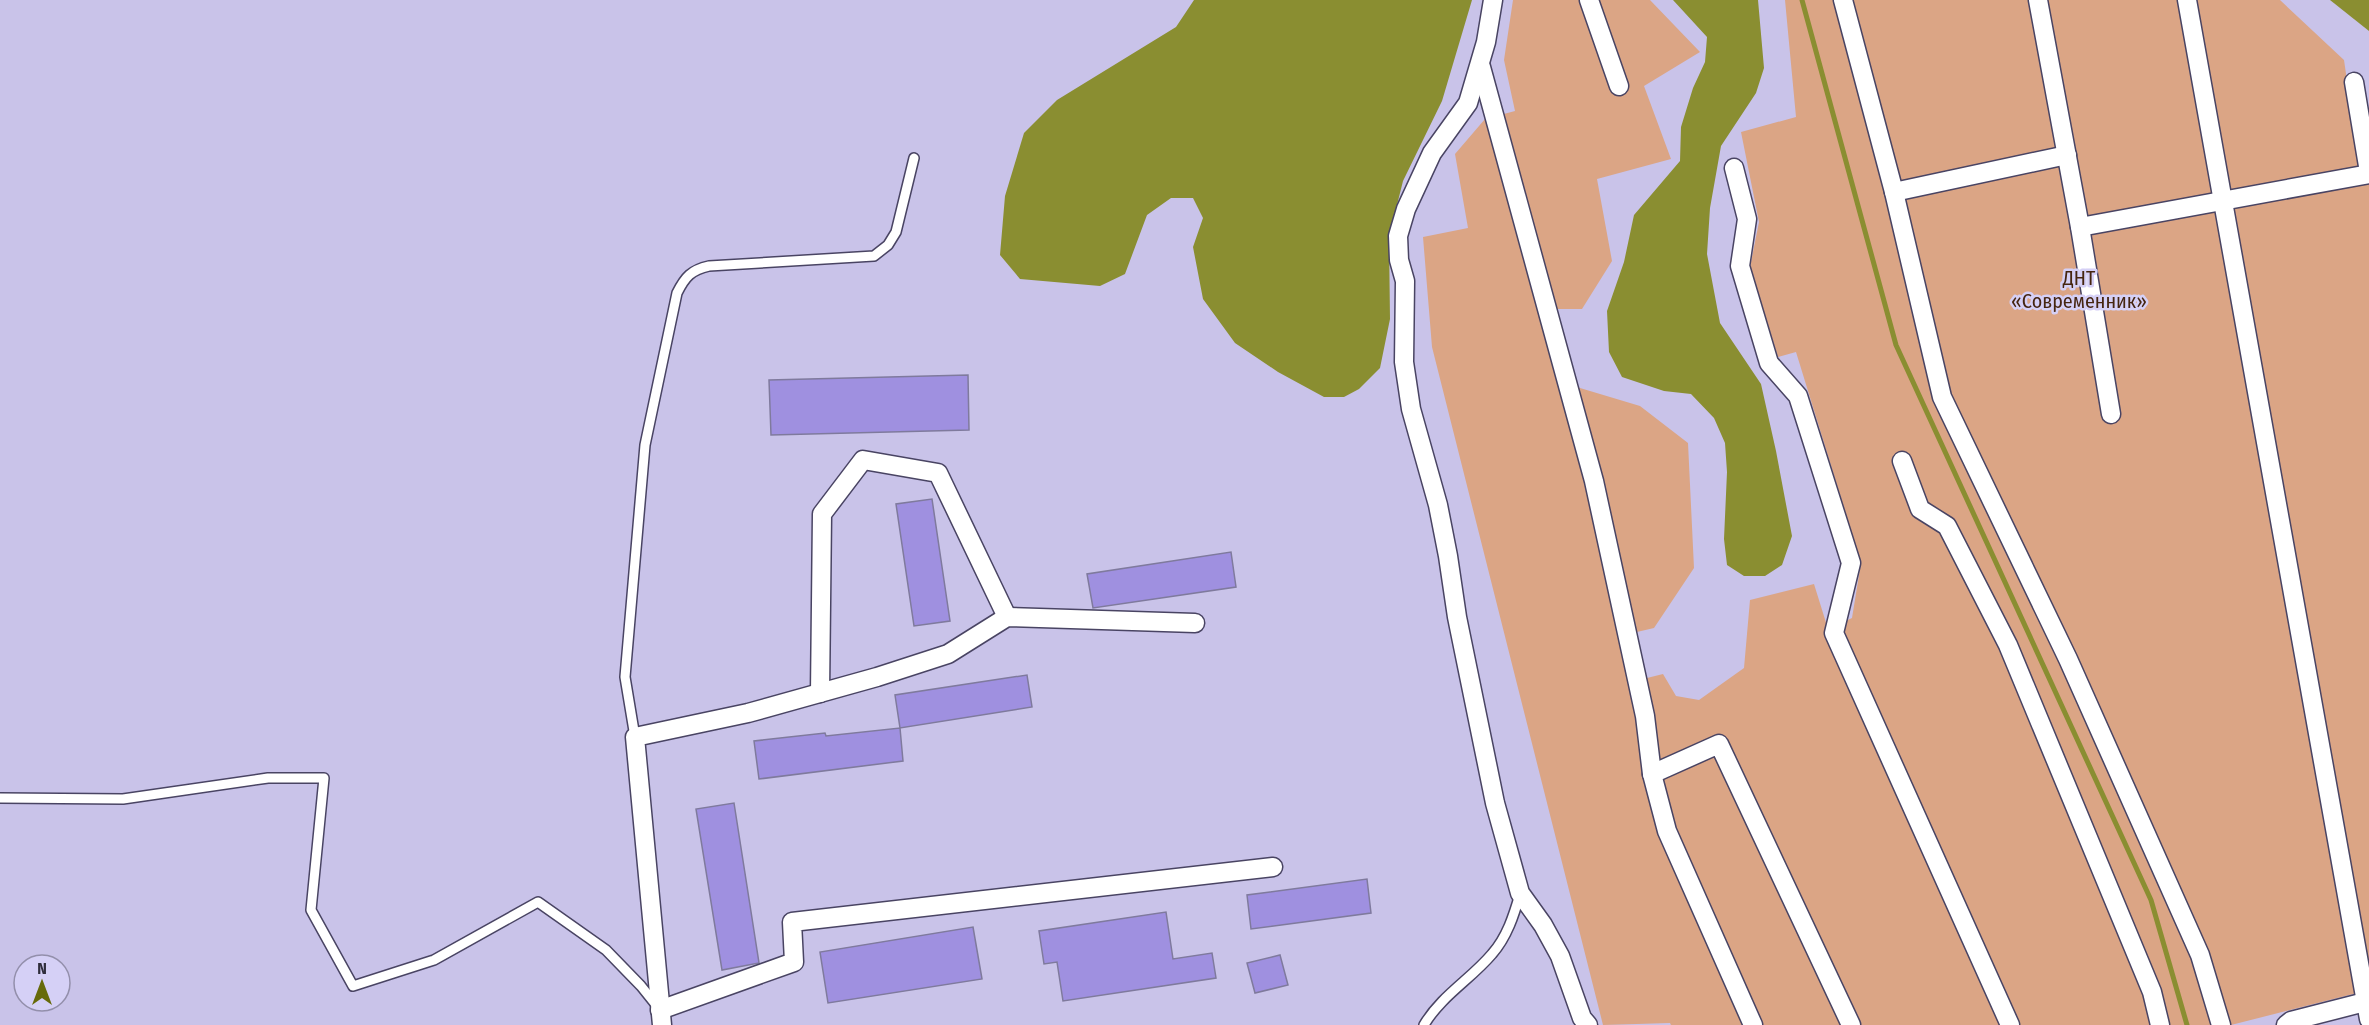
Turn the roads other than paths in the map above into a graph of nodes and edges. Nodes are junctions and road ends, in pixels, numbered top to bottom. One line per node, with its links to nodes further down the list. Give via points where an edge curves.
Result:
1 (1493, 0): 6 (street)
2 (1589, 0): 8 (street)
3 (1843, 0): 13 (street)
4 (2038, 0): 9 (street)
5 (2187, 0): 14 (street)
6 (1480, 65): 22 (street, via 1594,481); 25 (street, via 1468,103 1432,153 1406,209 1398,236 1399,260 1405,281 1404,362 1411,410 1438,505 1485,757)
7 (2354, 82): 12 (street)
8 (1619, 86)
9 (2067, 155): 13 (street); 15 (street)
10 (914, 158): 21 (lane, via 896,232 874,256 709,266 695,269 685,277 677,293 645,445 625,677)
11 (1734, 168): 32 (street, via 1747,219 1740,266 1769,363 1798,396 1851,563 1834,633)
12 (2369, 173): 14 (street)
13 (1894, 192): 34 (street, via 1942,397 2068,659 2195,944)
14 (2223, 200): 15 (street); 26 (street)
15 (2080, 227): 16 (street)
16 (2111, 414)
17 (1902, 461): 33 (street, via 1920,509 1947,526 2008,645 2152,992)
18 (1007, 617): 19 (street); 20 (street, via 948,654); 20 (street, via 938,473 863,460 822,514)
19 (1195, 623)
20 (820, 693): 21 (street, via 748,713)
21 (635, 736): 27 (street)
22 (1653, 774): 30 (street, via 1667,831); 31 (street, via 1719,744)
23 (0, 798): 27 (lane, via 123,799 268,778 324,778 311,910 353,986 434,960 538,902 606,950 641,986)
24 (1273, 867): 27 (street, via 792,922 794,962)
25 (1520, 893): 28 (lane, via 1512,922 1493,953 1431,1012); 29 (street, via 1560,956)
26 (2368, 1007): 35 (street)
27 (661, 1017)
28 (1424, 1025)
29 (1588, 1025)
30 (1753, 1025)
31 (1851, 1025)
32 (2010, 1025)
33 (2160, 1025)
34 (2220, 1025)
35 (2286, 1025)

